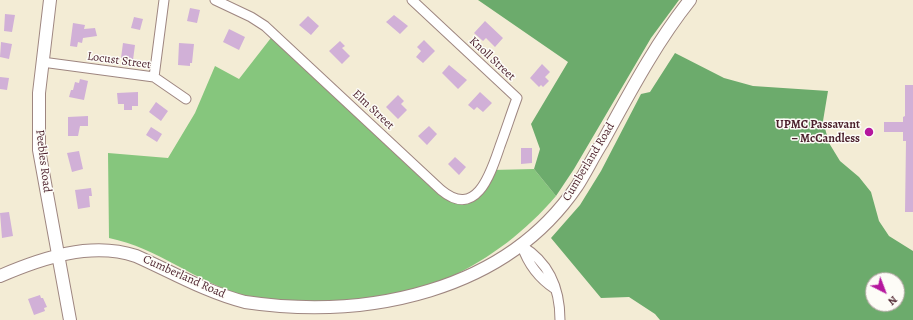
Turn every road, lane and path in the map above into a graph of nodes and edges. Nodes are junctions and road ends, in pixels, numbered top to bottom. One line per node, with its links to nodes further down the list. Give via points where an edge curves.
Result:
1 (50, 0): 6 (street, Peebles Road)
2 (164, 0): 7 (street)
3 (215, 0): 9 (street, Elm Street, via 251,16 265,26 441,190 455,199 466,198 480,191 488,180)
4 (412, 0): 9 (street, Knoll Street, via 516,98)
5 (690, 0): 10 (street, Cumberland Road, via 649,60 578,185 553,217)
6 (42, 62): 7 (street, Locust Street); 11 (street, Peebles Road, via 39,150)
7 (154, 77): 8 (street, Locust Street)
8 (186, 99)
9 (499, 150)
10 (522, 246): 11 (street, Cumberland Road, via 481,274 438,295 386,308 332,312 292,311 244,302 191,283 123,251 75,251); 14 (street, via 527,260 546,283 555,289 560,304)
11 (59, 256): 12 (street, Cumberland Road); 13 (street, Peebles Road)
12 (0, 276)
13 (70, 320)
14 (560, 320)

